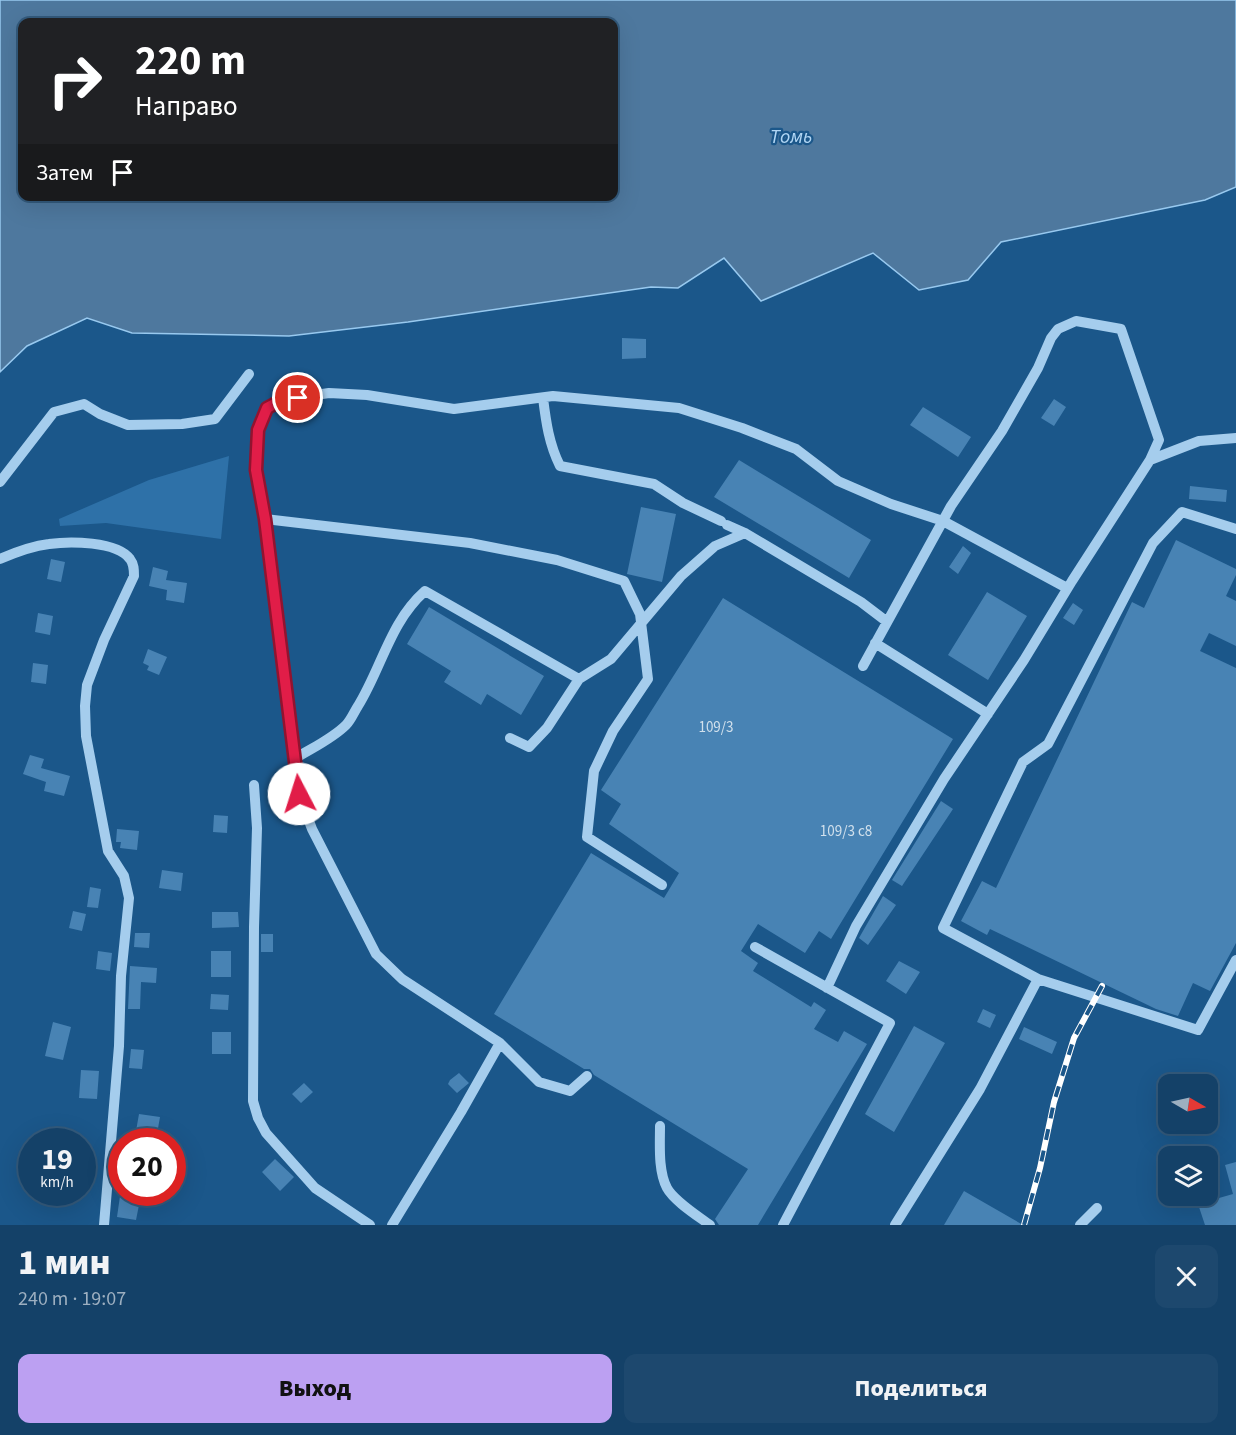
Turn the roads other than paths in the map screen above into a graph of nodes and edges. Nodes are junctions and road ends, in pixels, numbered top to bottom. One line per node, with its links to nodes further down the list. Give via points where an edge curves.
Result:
1 (249, 374): 5 (street, via 215,419 182,424 128,424 84,404 54,412)
2 (543, 398): 6 (street, via 454,409 367,395 282,400 267,408 258,430 256,470); 7 (street, via 679,408 796,449 838,481); 9 (street, via 547,428 560,466 654,484)
3 (1236, 438): 4 (street, via 1199,441)
4 (1150, 460): 7 (street, via 1158,440 1121,329 1076,321 1058,329 1051,338 1002,431); 11 (street)
5 (0, 482)
6 (265, 519): 13 (street, via 470,543 557,560 624,581); 19 (street)
7 (944, 521): 11 (street); 12 (street)
8 (1236, 529): 24 (street, via 1182,512 1153,543 1048,744 1023,762 943,928)
9 (745, 533): 12 (street); 13 (street, via 715,546 681,576)
10 (0, 559): 30 (street, via 49,544 78,543 113,547 129,557 134,566 134,576 87,685 85,706 86,736 108,851 124,876 129,898)
11 (1067, 588): 17 (street)
12 (886, 621): 14 (street)
13 (641, 624): 16 (street, via 611,659); 21 (street, via 648,679 594,771 586,837)
14 (875, 643): 15 (street); 17 (street)
15 (863, 666)
16 (579, 679): 18 (street, via 547,728 529,747); 19 (street, via 425,591 410,605 385,648 369,689 346,724)
17 (988, 714): 25 (street, via 855,926)
18 (510, 738)
19 (296, 758): 26 (street, via 299,794 312,829 376,954 402,979)
20 (254, 785): 31 (street, via 257,828 253,1101 266,1133 315,1188)
21 (662, 885)
22 (755, 947): 25 (street)
23 (1236, 960): 24 (street, via 1198,1030)
24 (1038, 979): 35 (street, via 980,1089)
25 (827, 988): 34 (street, via 890,1023)
26 (500, 1043): 27 (street, via 539,1082 570,1091); 32 (street)
27 (587, 1076)
28 (660, 1126): 33 (street, via 661,1165 667,1188)
29 (1097, 1208): 36 (street)
30 (104, 1225)
31 (370, 1225)
32 (392, 1225)
33 (710, 1225)
34 (783, 1225)
35 (895, 1225)
36 (1080, 1225)

